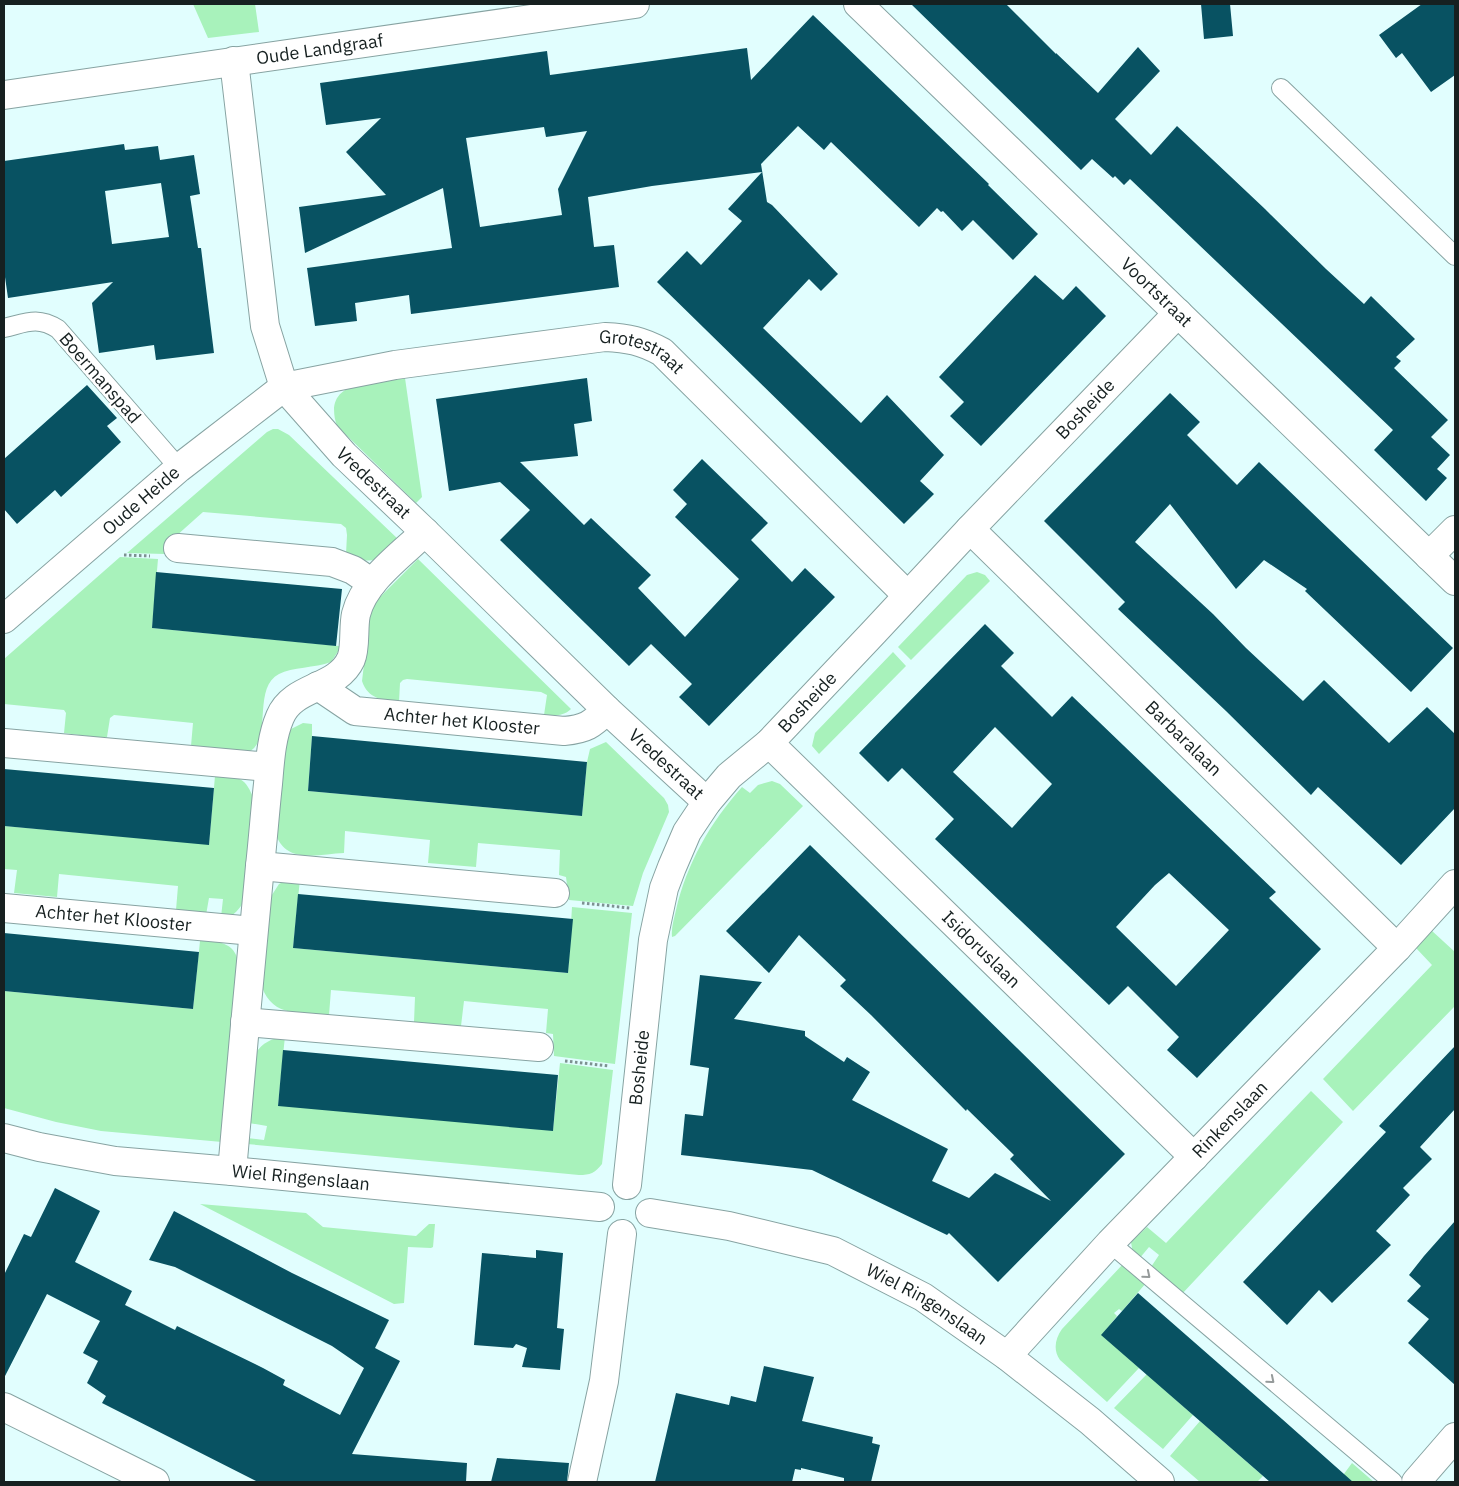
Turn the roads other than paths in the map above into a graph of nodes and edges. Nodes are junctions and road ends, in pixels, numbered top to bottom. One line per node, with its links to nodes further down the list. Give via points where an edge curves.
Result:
1 (636, 4): 3 (street, Oude Landgraaf)
2 (858, 4): 7 (street, Voortstraat)
3 (234, 61): 5 (street, Oude Landgraaf); 9 (street, Vredestraat, via 265,326)
4 (1280, 88): 6 (lane)
5 (4, 95)
6 (1455, 256)
7 (1178, 313): 11 (street, Bosheide); 15 (street, Voortstraat)
8 (4, 328): 10 (lane, Boermanspad, via 34,321 46,322 58,329)
9 (284, 387): 10 (street, Oude Heide); 13 (street, Vredestraat, via 344,455); 18 (street, Grotestraat, via 395,364 605,336 646,343 662,352)
10 (179, 468): 19 (street, Oude Heide)
11 (970, 529): 18 (street, Bosheide); 31 (street, Barbaralaan)
12 (1455, 530): 15 (street)
13 (425, 532): 17 (street); 21 (street, Vredestraat)
14 (178, 548): 17 (street, via 332,562 353,570)
15 (1429, 556): 16 (street, Voortstraat)
16 (1455, 581)
17 (372, 583): 20 (street, via 361,598 351,658 334,679)
18 (907, 595): 23 (street, Bosheide)
19 (4, 619)
20 (318, 686): 21 (street, Achter het Klooster, via 355,711 564,731 582,729); 24 (street, via 300,694 281,714 275,730)
21 (607, 710): 25 (street, Vredestraat)
22 (4, 743): 24 (street)
23 (769, 743): 25 (street, Bosheide, via 729,776); 35 (street, Isidoruslaan)
24 (270, 767): 26 (street)
25 (707, 802): 37 (street, Bosheide, via 688,832 672,867 658,911)
26 (260, 866): 28 (street); 30 (street)
27 (1455, 884): 31 (street, Rinkenslaan)
28 (555, 893)
29 (4, 908): 30 (street, Achter het Klooster)
30 (252, 931): 32 (street)
31 (1397, 948): 35 (street, Rinkenslaan)
32 (245, 1022): 33 (street); 36 (street)
33 (539, 1047)
34 (4, 1138): 36 (street, Wiel Ringenslaan, via 115,1161)
35 (1194, 1157): 41 (street, Rinkenslaan)
36 (232, 1171): 38 (street, Wiel Ringenslaan)
37 (628, 1185): 38 (street, via 609,1190); 39 (street, via 645,1194)
38 (600, 1208): 40 (street, via 606,1226)
39 (650, 1213): 40 (street, via 640,1230); 42 (street, Wiel Ringenslaan, via 729,1226 833,1251 923,1297)
40 (622, 1234): 46 (street, via 604,1381)
41 (1110, 1243): 42 (street, Rinkenslaan); 48 (lane, one-way to 48)
42 (1007, 1356): 47 (street, Wiel Ringenslaan, via 1090,1421)
43 (4, 1407): 45 (street)
44 (1455, 1437): 49 (street)
45 (155, 1482)
46 (582, 1482)
47 (1160, 1482)
48 (1393, 1482)
49 (1416, 1482)

